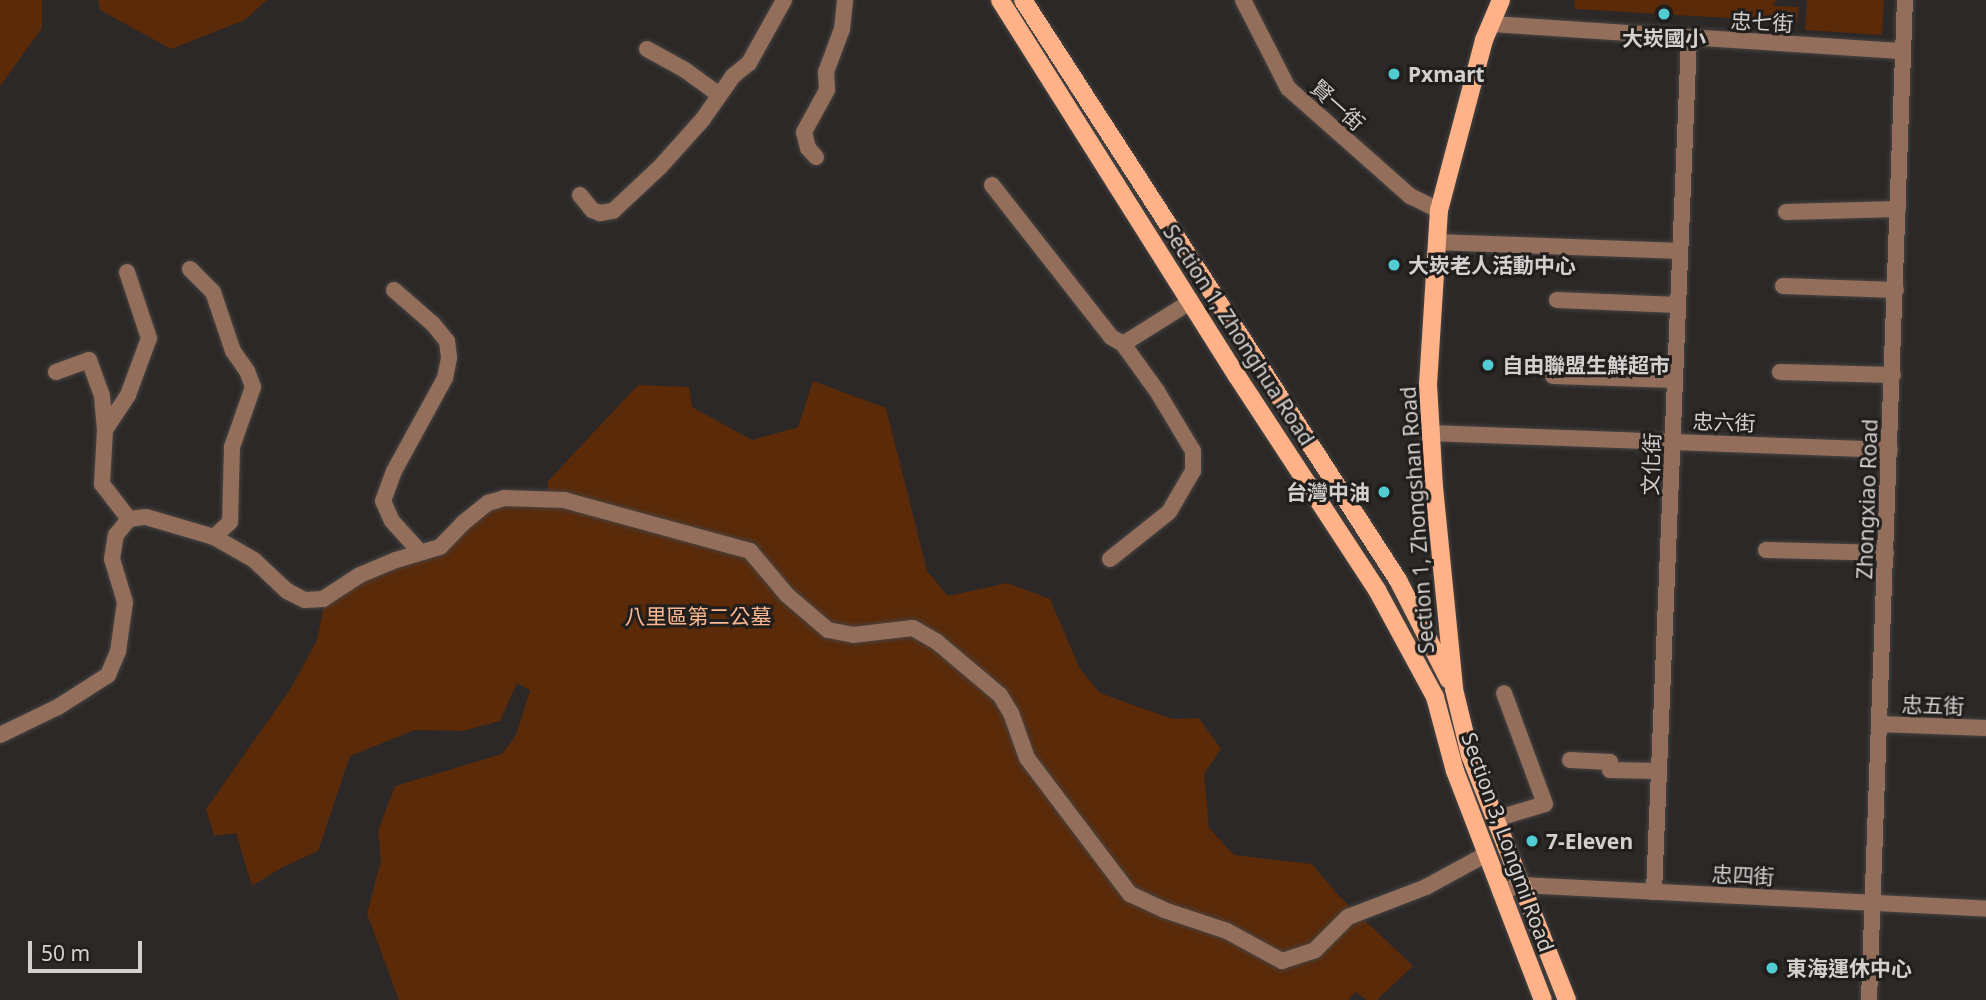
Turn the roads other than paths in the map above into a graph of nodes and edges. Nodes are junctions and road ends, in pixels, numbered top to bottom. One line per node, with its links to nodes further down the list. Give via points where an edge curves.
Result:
1 (785, 0): 12 (street, via 749,63)
2 (845, 0): 13 (street, via 842,29 826,72 827,90 804,132 808,148)
3 (1024, 0): 7 (street); 45 (main road, Section 1, Zhonghua Road, via 1398,580)
4 (1243, 0): 17 (street, 賢一街, via 1288,88 1410,196)
5 (1501, 0): 8 (main road, Section 1, Zhongshan Road)
6 (1905, 0): 11 (street, Zhongxiao Road)
7 (1003, 6): 27 (main road, Section 1, Zhonghua Road)
8 (1492, 24): 9 (street, 忠七街); 17 (main road, Section 1, Zhongshan Road, via 1459,127)
9 (1689, 38): 11 (street, 忠七街); 20 (street, 文化街)
10 (648, 49): 12 (street)
11 (1903, 51): 16 (street, Zhongxiao Road)
12 (718, 94): 15 (street, via 669,158 613,211 592,210)
13 (816, 156)
14 (992, 185): 29 (street, via 1111,337)
15 (580, 195)
16 (1898, 209): 18 (street); 25 (street, Zhongxiao Road)
17 (1439, 210): 19 (main road, Section 1, Zhongshan Road)
18 (1786, 212)
19 (1437, 242): 20 (street); 36 (main road, Section 1, Zhongshan Road, via 1428,384)
20 (1680, 251): 28 (street, 文化街)
21 (190, 269): 40 (street, via 213,292 233,351 253,387 232,447 230,522)
22 (127, 272): 35 (street, via 149,338 128,395)
23 (1783, 286): 25 (street)
24 (394, 290): 42 (street, via 447,341 449,358 445,378 394,471 383,501 392,522)
25 (1896, 290): 32 (street, Zhongxiao Road)
26 (1557, 300): 28 (street)
27 (1191, 302): 29 (street); 47 (main road, Section 1, Zhonghua Road, via 1377,590)
28 (1678, 305): 34 (street, 文化街)
29 (1123, 344): 44 (street, via 1193,451 1193,471 1169,512)
30 (56, 372): 35 (street, via 89,360 102,396)
31 (1780, 372): 32 (street)
32 (1893, 375): 38 (street, Zhongxiao Road)
33 (1553, 376): 34 (street)
34 (1675, 380): 37 (street, 文化街)
35 (105, 430): 39 (street, via 102,484)
36 (1430, 433): 37 (street, 忠六街); 45 (main road, Section 1, Zhongshan Road)
37 (1673, 441): 38 (street, 忠六街); 52 (street, 文化街)
38 (1890, 450): 43 (street, Zhongxiao Road)
39 (130, 519): 40 (street, via 146,517); 50 (street, via 116,535 112,559 125,602 118,652 108,675 58,707)
40 (214, 537): 42 (street, via 254,560 287,591 305,600 323,599 360,575)
41 (1766, 550): 43 (street)
42 (420, 552): 54 (street, via 440,547 488,503 504,498 564,500 750,551 788,595 828,630 853,635 913,628 937,642 1000,695 1027,758 1130,894 1227,931 1282,961 1315,950 1348,917 1426,887)
43 (1886, 553): 48 (street, Zhongxiao Road)
44 (1110, 559)
45 (1454, 689): 47 (main road); 53 (main road, Section 3, Longmi Road, via 1470,755)
46 (1504, 694): 53 (street, via 1545,804)
47 (1434, 698): 54 (main road, Section 3, Longmi Road)
48 (1879, 724): 49 (street, 忠五街); 58 (street, Zhongxiao Road)
49 (1986, 728)
50 (0, 735)
51 (1570, 760): 52 (street, via 1610,762 1610,770)
52 (1659, 771): 57 (street, 文化街)
53 (1495, 819): 55 (main road, Section 3, Longmi Road)
54 (1485, 855): 56 (main road, Section 3, Longmi Road)
55 (1520, 885): 56 (street, 忠四街); 57 (street, 忠四街); 61 (main road, Section 3, Longmi Road)
56 (1500, 892): 60 (main road, Section 3, Longmi Road)
57 (1654, 892): 58 (street, 忠四街)
58 (1872, 903): 59 (street, 忠四街); 62 (street, Zhongxiao Road)
59 (1986, 909)
60 (1543, 1000)
61 (1567, 1000)
62 (1869, 1000)

